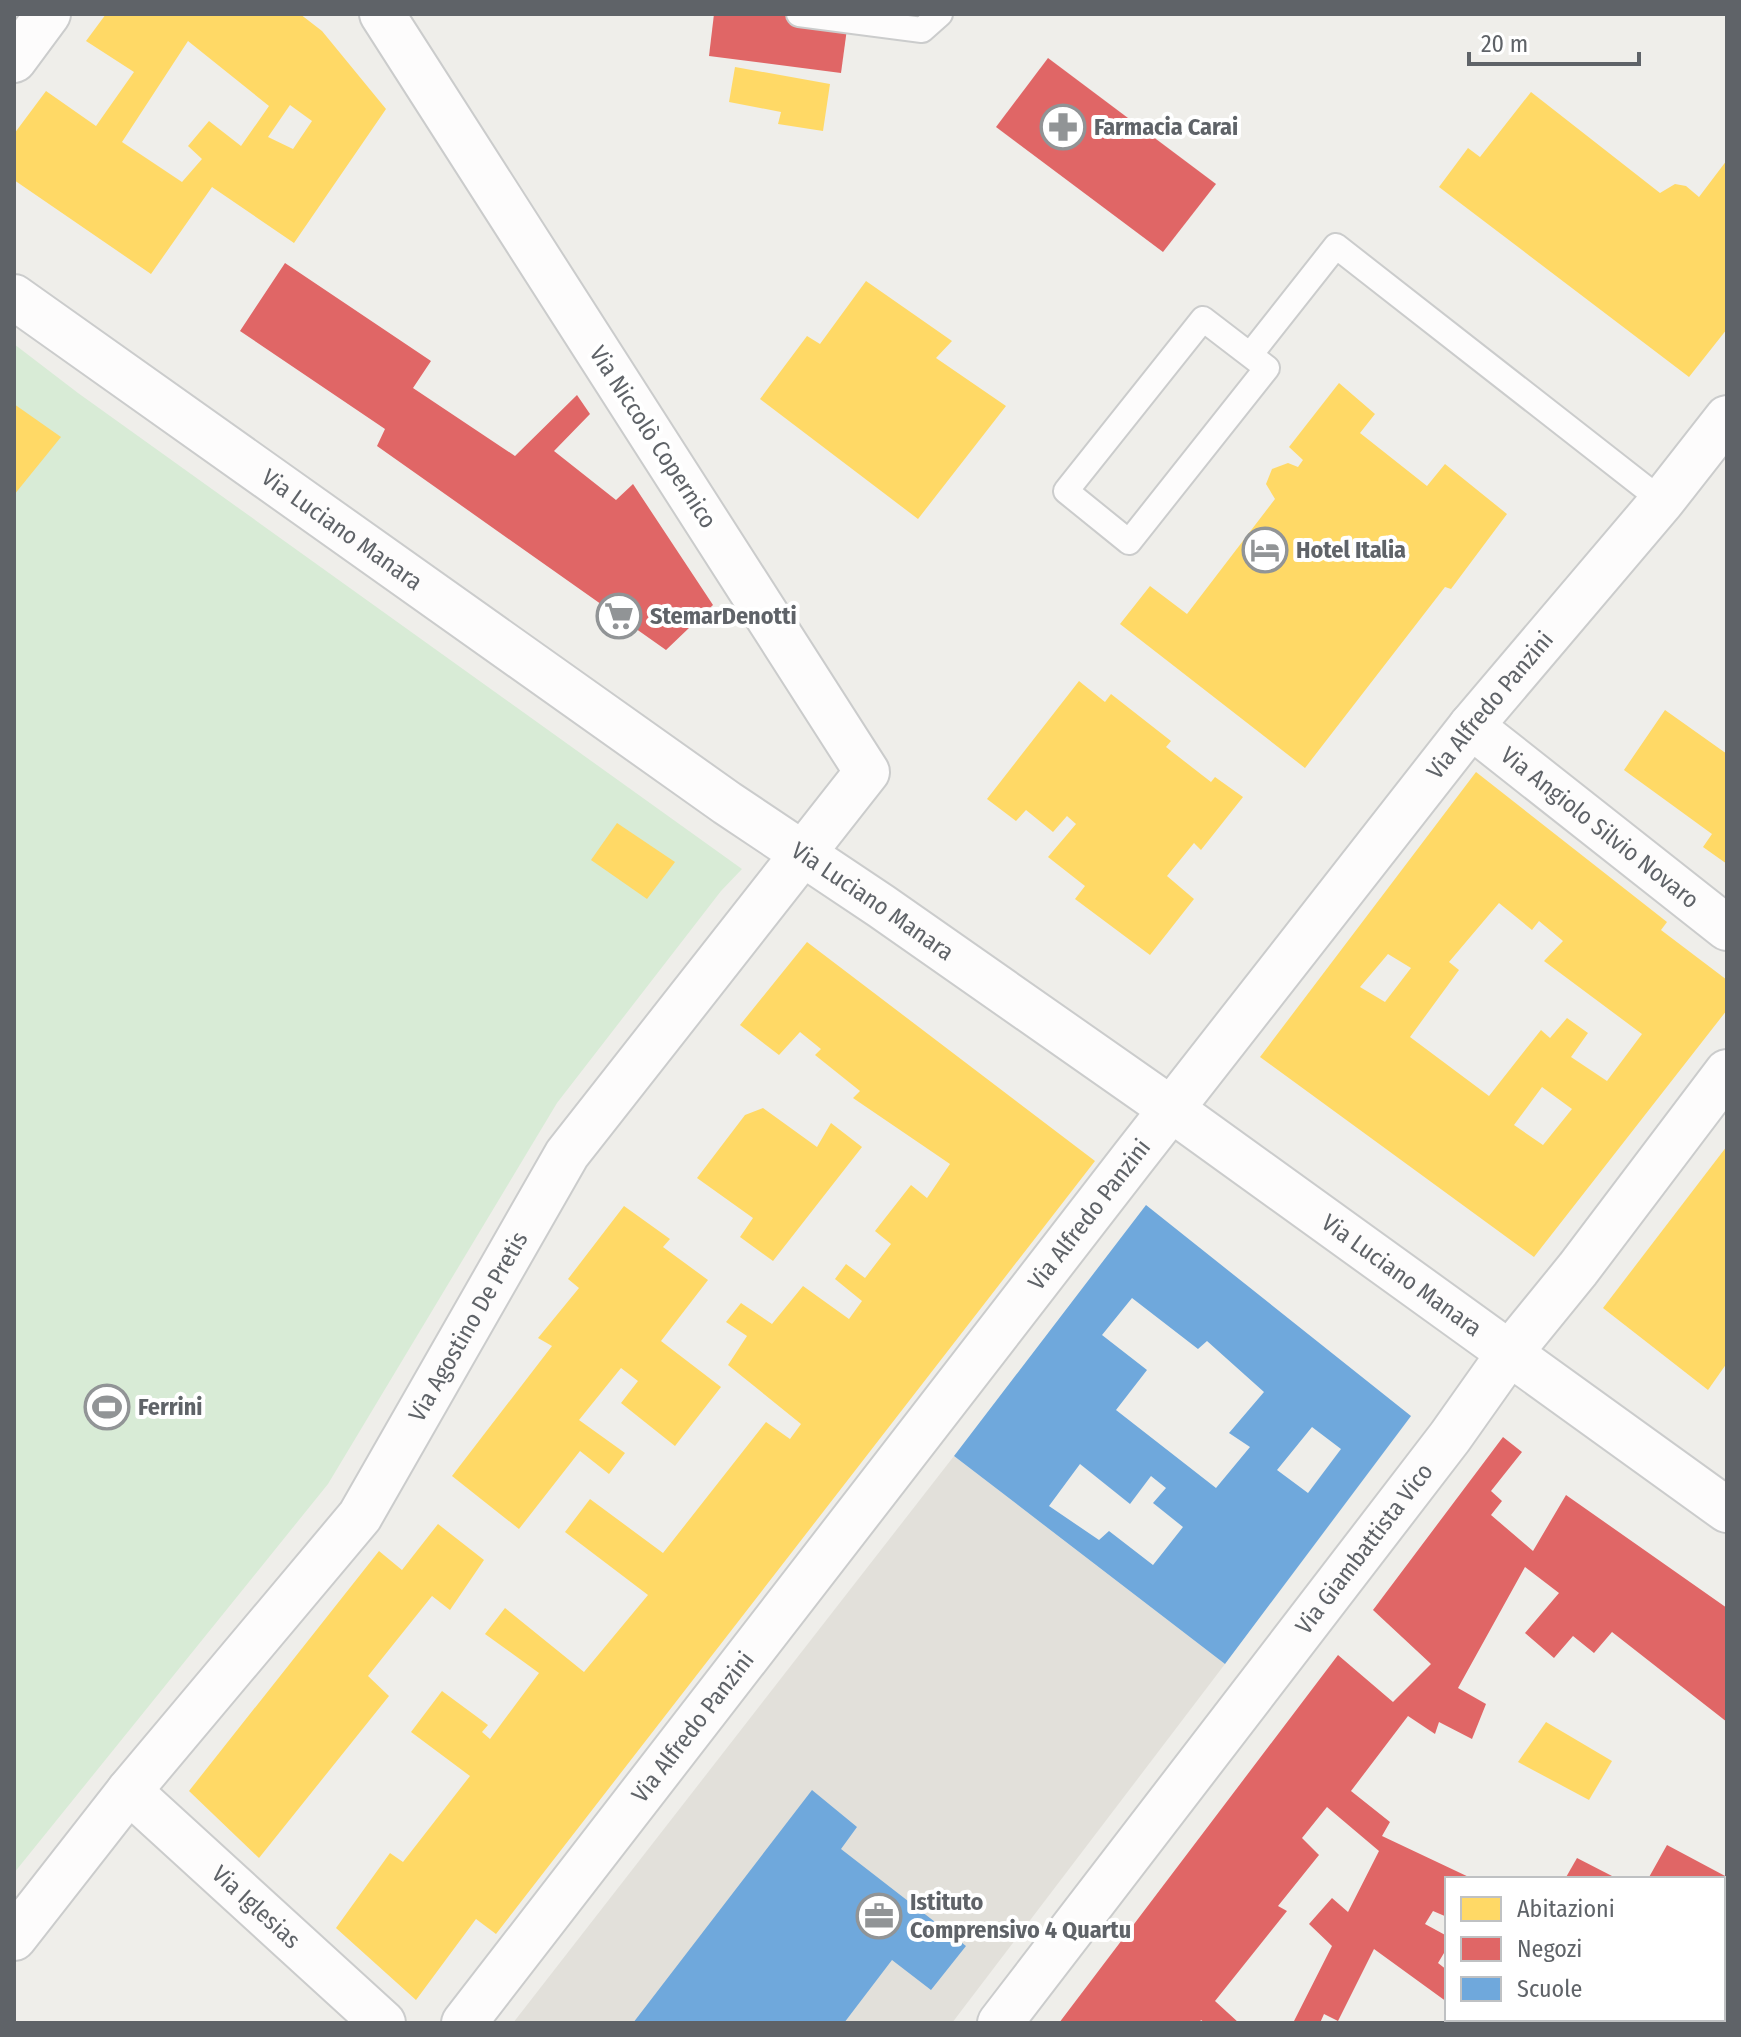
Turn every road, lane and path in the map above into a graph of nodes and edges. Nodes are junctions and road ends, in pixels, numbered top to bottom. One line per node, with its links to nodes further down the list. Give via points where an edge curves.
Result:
1 (48, 14): 5 (street)
2 (382, 14): 11 (street, Via Niccolò Copernico, via 867,772)
3 (799, 14): 4 (lane, via 922,30)
4 (940, 14)
5 (14, 60)
6 (14, 297): 11 (street, Via Luciano Manara)
7 (1250, 355): 7 (lane, via 1203,319 1066,491 1129,542 1267,368); 9 (lane, via 1336,246)
8 (1727, 418): 9 (street, Via Alfredo Panzini)
9 (1662, 501): 10 (street, Via Alfredo Panzini)
10 (1471, 726): 12 (street, Via Angiolo Silvio Novaro); 14 (street, Via Alfredo Panzini)
11 (800, 854): 14 (street, Via Luciano Manara); 17 (street, Via Agostino De Pretis, via 567,1154 360,1516)
12 (1727, 928)
13 (1727, 1072): 15 (street, Via Giambattista Vico)
14 (1171, 1109): 15 (street, Via Luciano Manara); 20 (street, Via Alfredo Panzini)
15 (1508, 1355): 16 (street, Via Luciano Manara); 21 (street, Via Giambattista Vico)
16 (1727, 1510)
17 (129, 1791): 18 (street, Via Agostino De Pretis); 19 (street, Via Iglesias)
18 (14, 1938)
19 (383, 2023)
20 (464, 2023)
21 (1000, 2023)

